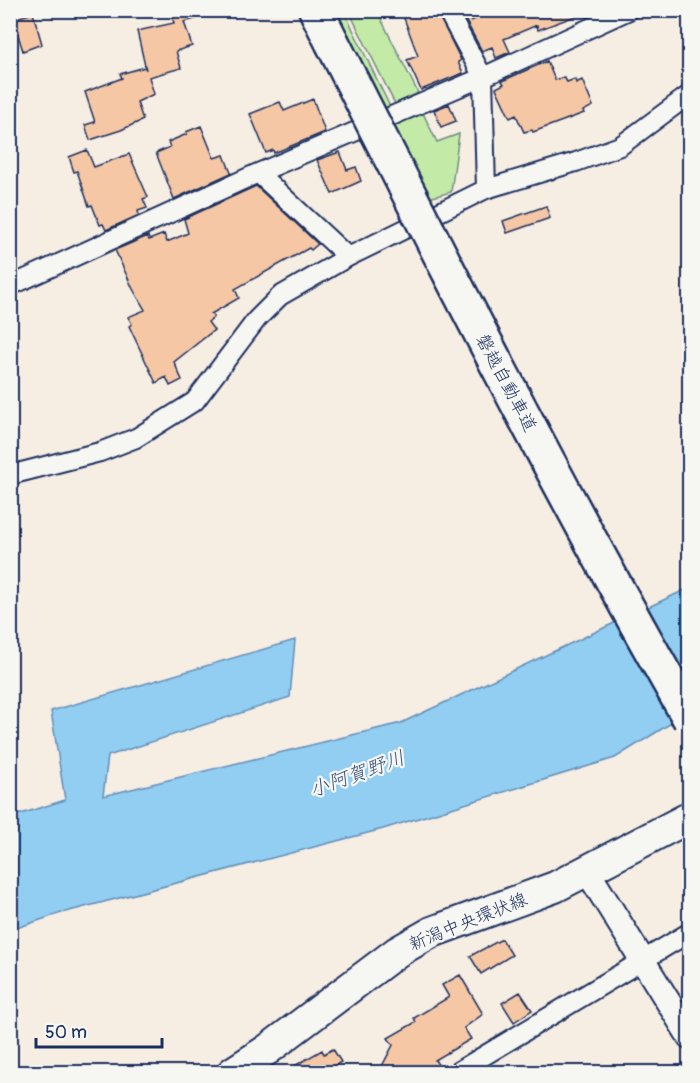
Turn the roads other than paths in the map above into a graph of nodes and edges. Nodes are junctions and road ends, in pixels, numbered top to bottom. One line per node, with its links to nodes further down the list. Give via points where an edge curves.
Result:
1 (316, 10): 11 (highway, 磐越自動車道, bridge, via 513,397)
2 (447, 10): 4 (street)
3 (629, 10): 4 (street)
4 (483, 77): 6 (street); 7 (street)
5 (690, 94): 7 (street, via 620,146)
6 (258, 173): 8 (street); 9 (street)
7 (486, 189): 8 (street)
8 (348, 257): 10 (street, via 280,297 265,311 195,401 136,438 109,449)
9 (10, 286)
10 (10, 475)
11 (690, 719)
12 (690, 817): 13 (main road, 新潟中央環状線)
13 (586, 869): 15 (street); 17 (main road, 新潟中央環状線, via 555,887 432,932 397,952)
14 (690, 932): 15 (street)
15 (643, 959): 16 (street); 18 (street)
16 (690, 1037)
17 (233, 1072)
18 (457, 1072)

